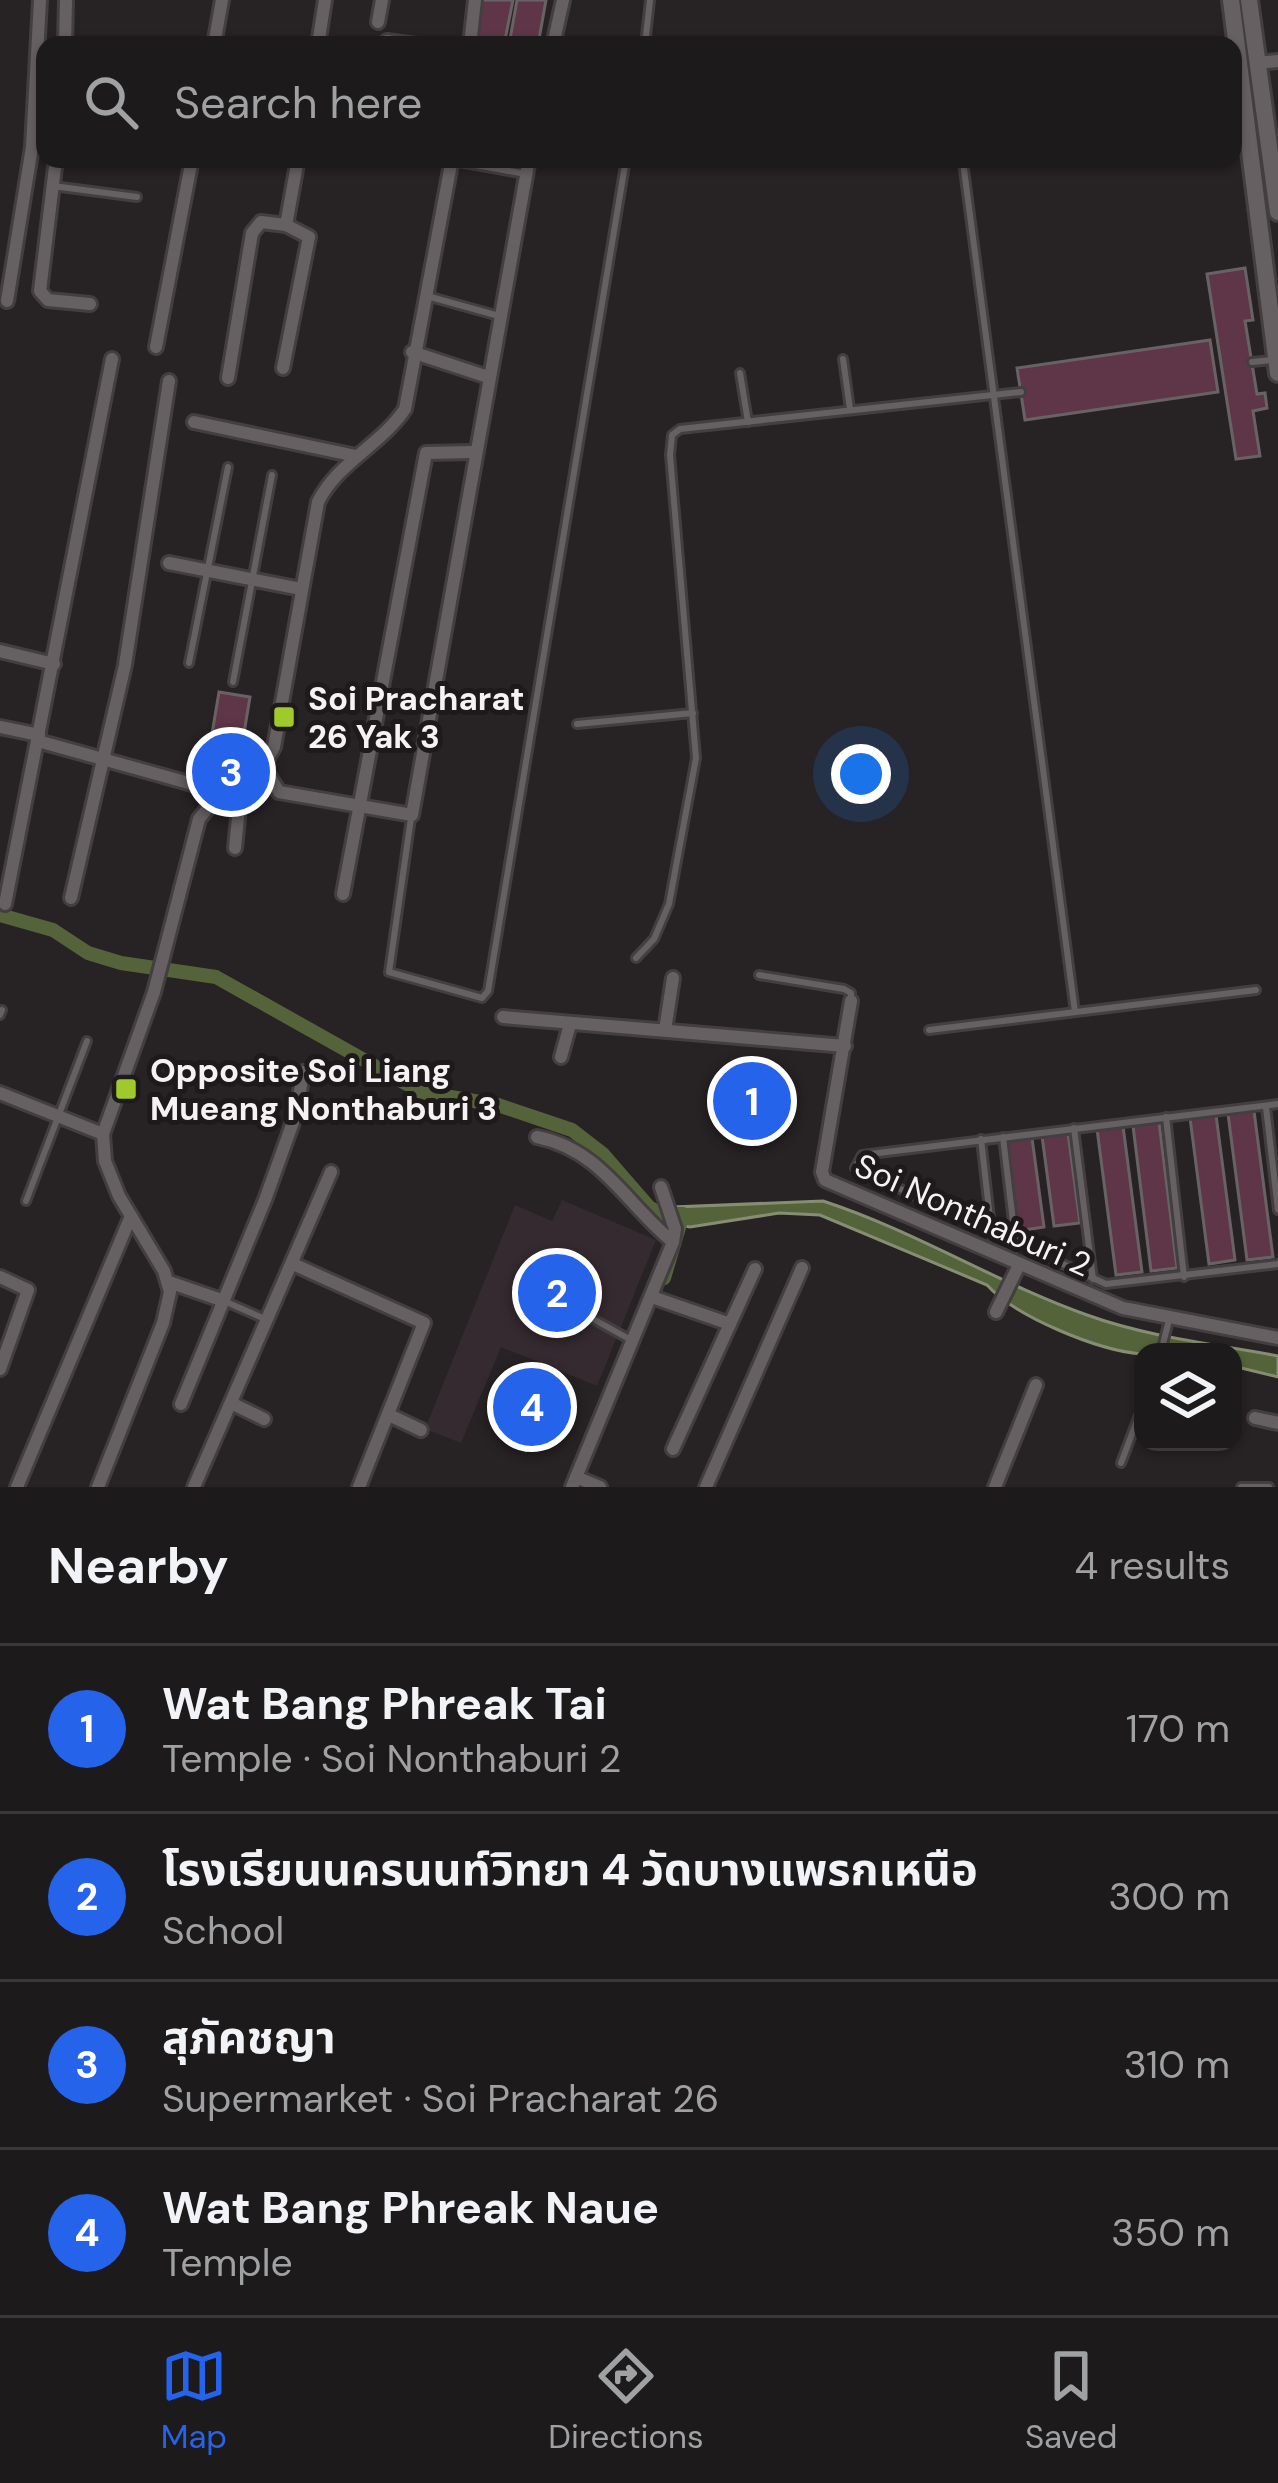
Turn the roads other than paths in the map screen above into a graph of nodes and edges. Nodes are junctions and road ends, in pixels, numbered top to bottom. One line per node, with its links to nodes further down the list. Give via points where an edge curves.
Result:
1 (40, 0): 12 (street)
2 (66, 0): 13 (street)
3 (222, 0): 14 (street)
4 (325, 0): 15 (street)
5 (382, 0): 11 (street)
6 (475, 0): 16 (street)
7 (562, 0): 17 (street)
8 (650, 0): 18 (lane)
9 (1231, 0): 19 (main road)
10 (1250, 0): 21 (main road)
11 (378, 22)
12 (38, 36)
13 (64, 36)
14 (216, 36)
15 (319, 36)
16 (471, 36)
17 (555, 36)
18 (646, 36)
19 (1236, 36)
20 (1278, 61): 21 (street)
21 (1257, 63): 35 (main road)
22 (36, 74): 38 (street)
23 (1242, 88): 46 (main road)
24 (55, 168): 33 (street)
25 (189, 168): 41 (street)
26 (296, 168): 36 (street)
27 (450, 168): 37 (street)
28 (494, 168): 32 (lane)
29 (527, 168): 32 (street)
30 (625, 168): 78 (lane, via 482,998 389,972)
31 (964, 168): 53 (lane)
32 (526, 174): 40 (street)
33 (53, 186): 34 (lane); 39 (street, via 40,291 48,300)
34 (137, 196)
35 (1278, 212)
36 (286, 225): 47 (street, via 309,237); 50 (street, via 255,224)
37 (423, 296): 40 (lane); 42 (street)
38 (7, 301)
39 (90, 304)
40 (499, 316): 49 (street)
41 (156, 347)
42 (412, 352): 49 (street); 58 (street, via 406,409)
43 (112, 359): 67 (street)
44 (843, 359): 54 (lane)
45 (1252, 362): 46 (lane)
46 (1277, 367)
47 (283, 368)
48 (740, 373): 56 (lane)
49 (488, 377): 57 (street)
50 (228, 378)
51 (169, 381): 73 (street)
52 (1021, 392): 53 (lane)
53 (993, 395): 54 (lane); 90 (lane)
54 (850, 409): 56 (lane)
55 (194, 422): 58 (street)
56 (748, 422): 69 (lane, via 680,430 671,439)
57 (473, 452): 77 (street, via 425,453); 78 (street)
58 (356, 456): 64 (street, via 318,502)
59 (227, 466): 62 (lane)
60 (272, 475): 63 (lane)
61 (169, 563): 62 (street)
62 (207, 570): 63 (street); 66 (lane)
63 (252, 579): 64 (street); 68 (lane)
64 (302, 589): 74 (street, via 274,747)
65 (0, 651): 67 (street)
66 (189, 663)
67 (54, 664): 72 (street)
68 (233, 682)
69 (694, 713): 70 (lane); 85 (lane, via 695,758 669,904)
70 (577, 724)
71 (0, 727): 72 (street)
72 (38, 738): 73 (street); 80 (street)
73 (106, 761): 76 (street); 83 (street)
74 (262, 764): 75 (street); 77 (street, via 279,792)
75 (242, 777): 76 (street); 81 (street)
76 (220, 792): 105 (street, via 199,819 154,992)
77 (362, 808): 78 (street); 82 (street)
78 (412, 815)
79 (0, 842): 80 (street)
80 (17, 845): 84 (street)
81 (235, 848)
82 (343, 894)
83 (71, 898)
84 (5, 904)
85 (636, 958)
86 (759, 975): 89 (lane, via 844,989)
87 (673, 978): 93 (street)
88 (1256, 990): 90 (lane)
89 (851, 1001): 96 (street, Soi Nonthaburi 2)
90 (1076, 1012): 94 (lane)
91 (502, 1018): 92 (street)
92 (570, 1024): 93 (street); 97 (street)
93 (665, 1030): 96 (street)
94 (929, 1030)
95 (87, 1041): 102 (lane)
96 (845, 1046): 121 (street, Soi Nonthaburi 2, via 821,1176)
97 (561, 1058)
98 (303, 1072): 128 (street, via 297,1111)
99 (0, 1093): 102 (street)
100 (1278, 1104): 101 (lane)
101 (1265, 1107): 103 (lane); 112 (lane)
102 (60, 1115): 105 (street); 111 (lane)
103 (1166, 1117): 104 (lane); 123 (lane)
104 (1074, 1128): 106 (lane); 124 (lane)
105 (103, 1133): 113 (street, via 105,1161)
106 (1003, 1136): 108 (lane); 116 (lane)
107 (537, 1137): 114 (street, via 592,1159 638,1213)
108 (981, 1139): 115 (lane); 115 (lane, via 862,1155 855,1168)
109 (332, 1172): 117 (street)
110 (661, 1186): 114 (street)
111 (26, 1201)
112 (1278, 1210)
113 (131, 1216): 125 (street); 149 (street)
114 (675, 1236): 127 (street)
115 (992, 1236): 116 (lane)
116 (1016, 1247): 124 (lane)
117 (293, 1264): 131 (street); 140 (street, via 424,1323)
118 (1278, 1264): 123 (lane)
119 (802, 1268): 154 (street)
120 (755, 1269): 132 (street)
121 (1016, 1271): 129 (street); 130 (street, Soi Nonthaburi 2)
122 (0, 1276): 136 (street, via 28,1290)
123 (1184, 1277): 124 (lane, via 1115,1285)
124 (1094, 1279)
125 (169, 1282): 128 (street); 150 (street, via 163,1323)
126 (548, 1294): 134 (lane)
127 (652, 1297): 132 (street); 134 (street)
128 (224, 1301): 131 (lane); 139 (street)
129 (998, 1309)
130 (1170, 1317): 133 (street, Soi Nonthaburi 2); 135 (lane)
131 (268, 1320): 138 (street)
132 (730, 1324): 146 (street)
133 (1278, 1337)
134 (632, 1340): 148 (street)
135 (1163, 1343)
136 (0, 1369)
137 (1036, 1385): 155 (street)
138 (231, 1403): 142 (street); 151 (street)
139 (181, 1404)
140 (389, 1415): 145 (street); 152 (street)
141 (1255, 1418): 143 (street)
142 (264, 1419)
143 (1278, 1423)
144 (1134, 1429): 147 (lane)
145 (421, 1430)
146 (673, 1449)
147 (1121, 1463)
148 (574, 1482): 153 (street)
149 (16, 1487)
150 (98, 1487)
151 (194, 1487)
152 (358, 1487)
153 (600, 1487)
154 (706, 1487)
155 (994, 1487)
156 (1241, 1487): 157 (lane)
157 (1269, 1487)

